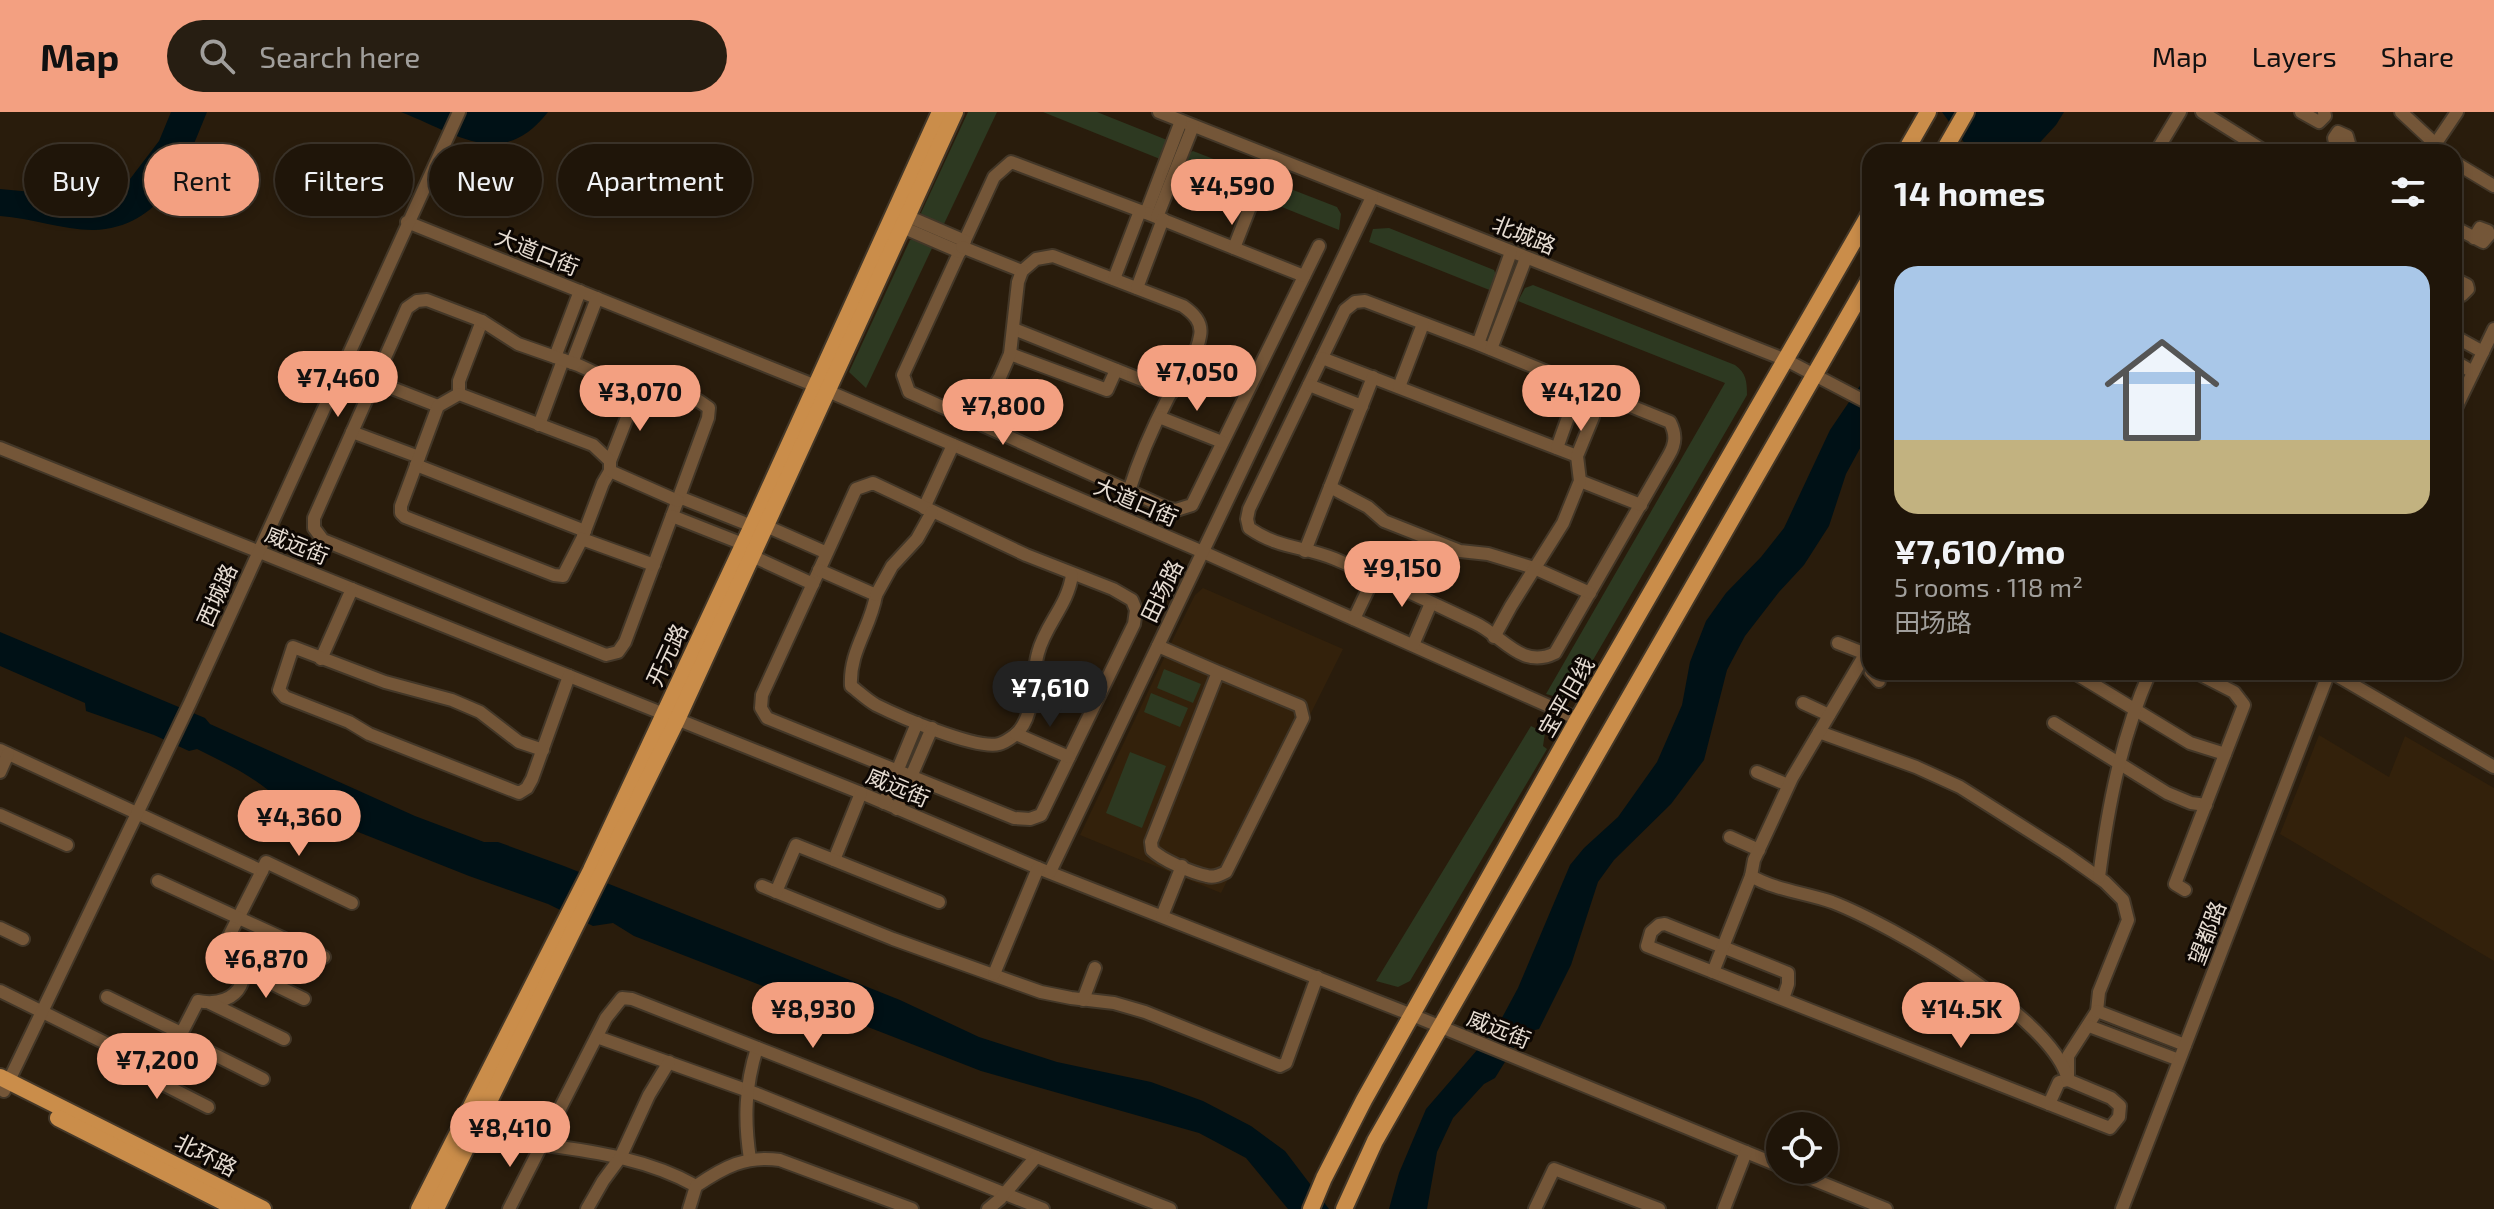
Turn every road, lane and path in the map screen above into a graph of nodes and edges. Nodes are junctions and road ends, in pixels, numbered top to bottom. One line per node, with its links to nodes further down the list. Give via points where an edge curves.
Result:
1 (459, 112): 25 (street, 西城路)
2 (940, 112): 64 (main road, 开元路)
3 (955, 112): 26 (main road, 开元路)
4 (1159, 112): 13 (street, 北城路)
5 (1966, 112): 15 (main road)
6 (2180, 112): 16 (street)
7 (2202, 112): 17 (street)
8 (2324, 112): 11 (street, via 2319,122)
9 (2401, 112): 18 (street)
10 (2457, 112): 19 (street)
11 (2307, 114)
12 (1925, 117): 14 (main road)
13 (1187, 123): 22 (street, 北城路); 24 (street)
14 (1910, 144)
15 (1947, 144)
16 (2161, 144)
17 (2253, 144)
18 (2431, 144)
19 (2439, 144)
20 (2462, 167): 21 (street)
21 (2494, 186)
22 (1372, 197): 33 (street, 北城路); 58 (street, 田场路)
23 (1250, 207): 32 (street)
24 (1152, 215): 30 (street, via 1011,162 994,177); 32 (street); 37 (street); 38 (street)
25 (407, 222): 39 (street, 大道口街); 54 (street, 西城路)
26 (905, 222): 30 (street); 64 (main road, 开元路)
27 (1862, 227): 52 (main road, 宝平旧线)
28 (2462, 231): 29 (street)
29 (2474, 238)
30 (962, 246): 35 (street); 74 (street, via 903,375 909,392)
31 (1319, 246): 36 (street)
32 (1234, 248): 36 (street)
33 (1511, 252): 34 (street, 北城路); 47 (street)
34 (1526, 258): 47 (street); 52 (street, 北城路)
35 (1022, 271): 37 (street, via 1036,259 1053,256); 44 (street)
36 (1304, 276): 77 (street)
37 (1114, 279): 38 (street)
38 (1137, 288): 66 (street, via 1183,306 1198,319 1200,336 1189,367)
39 (580, 291): 41 (street, 大道口街); 51 (street)
40 (1862, 292): 57 (main road)
41 (597, 298): 51 (street); 64 (street, 大道口街)
42 (482, 321): 51 (street, via 518,344); 60 (street, via 417,301 407,308); 67 (street)
43 (1423, 324): 47 (street); 50 (street, via 1365,301 1355,302 1345,310); 63 (street)
44 (1014, 329): 49 (street); 55 (street)
45 (2494, 329): 48 (street)
46 (2462, 340): 48 (street)
47 (1484, 346): 61 (street)
48 (2483, 352): 56 (street)
49 (1010, 354): 55 (street, via 1107,390); 74 (street)
50 (1322, 358): 59 (street); 62 (street)
51 (563, 360): 65 (street); 75 (street)
52 (1786, 360): 57 (street, 北城路); 131 (main road, 宝平旧线)
53 (2462, 366): 56 (street)
54 (342, 369): 60 (street); 98 (street, 西城路)
55 (1116, 370): 66 (street)
56 (2473, 372): 68 (street)
57 (1815, 373): 69 (street, 北城路); 190 (main road)
58 (1287, 376): 62 (street); 100 (street, 田场路)
59 (1373, 377): 63 (street); 71 (street)
60 (374, 382): 70 (street); 76 (street)
61 (1579, 385): 72 (street); 92 (street, via 1670,422 1675,445)
62 (1309, 386): 71 (street); 86 (street)
63 (1399, 387): 80 (street)
64 (822, 388): 78 (street, 大道口街); 95 (main road, 开元路)
65 (637, 392): 85 (street); 91 (street, via 699,401 709,408)
66 (1172, 392): 73 (street)
67 (459, 394): 70 (street); 75 (street)
68 (2462, 395)
69 (1862, 400)
70 (438, 406): 84 (street)
71 (1362, 406): 89 (street)
72 (1572, 406): 80 (street); 83 (street, via 1593,417)
73 (1159, 417): 77 (street); 90 (street)
74 (974, 421): 90 (street)
75 (539, 425): 85 (street, via 593,445)
76 (352, 432): 81 (street); 84 (street)
77 (1222, 442): 90 (street, via 1192,505 1167,508)
78 (953, 445): 93 (street); 100 (street, 大道口街)
79 (0, 448): 98 (street, 威远街)
80 (1557, 448): 83 (street)
81 (345, 449): 82 (street); 102 (street, via 314,518 323,540 606,655 618,652 625,642)
82 (358, 453)
83 (1577, 456): 88 (street)
84 (418, 461): 96 (street); 96 (street, via 401,506 405,517 563,576)
85 (610, 466): 91 (street); 96 (street)
86 (1266, 474): 87 (street); 99 (street, via 1249,509 1249,528)
87 (1279, 480)
88 (1580, 481): 92 (street); 103 (street, via 1563,523)
89 (1330, 487): 99 (street); 103 (street, via 1384,521 1423,537)
90 (1129, 491)
91 (678, 499): 94 (street); 95 (street)
92 (1641, 505): 109 (street)
93 (928, 510): 101 (street, via 873,483 864,484 856,489); 105 (street); 110 (street, via 917,539 892,566)
94 (672, 516): 97 (street); 102 (street)
95 (759, 526): 97 (main road, 开元路); 101 (street)
96 (584, 535): 102 (street)
97 (748, 550): 107 (street); 130 (main road, 开元路)
98 (259, 551): 108 (street, 威远街); 151 (street, 西城路)
99 (1305, 551): 106 (street)
100 (1203, 552): 112 (street, 大道口街); 116 (street, 田场路)
101 (827, 553): 104 (street)
102 (654, 565)
103 (1534, 568): 109 (street); 113 (street)
104 (819, 570): 107 (street); 110 (street)
105 (1072, 575): 136 (street, via 1067,597 1038,650 1030,707); 140 (street, via 1113,589 1132,600 1136,610)
106 (1374, 577): 111 (street); 112 (street)
107 (813, 584): 145 (street, via 762,695 761,708 767,718)
108 (352, 589): 117 (street); 121 (street, 威远街)
109 (1590, 593): 113 (street, via 1555,653 1547,657 1523,655)
110 (876, 595): 132 (street, via 854,652 851,686 873,703)
111 (1431, 603): 113 (street); 115 (street)
112 (1354, 619): 115 (street, 大道口街)
113 (1494, 637)
114 (1838, 643): 118 (street)
115 (1413, 645): 131 (street, 大道口街)
116 (1158, 646): 119 (street); 158 (street, 田场路)
117 (321, 659): 137 (street, via 452,700 480,712 519,742); 137 (street, via 293,647 279,690 285,697 519,793 527,788)
118 (1862, 659)
119 (1218, 672): 157 (street, via 1151,842 1159,857); 157 (street, via 1300,706 1303,718 1226,872 1207,876)
120 (1862, 673): 129 (street)
121 (569, 676): 130 (street, 威远街); 137 (street)
122 (2087, 680): 128 (street)
123 (2146, 680): 128 (street)
124 (2211, 680): 139 (street, via 2234,692 2244,705)
125 (2327, 680): 194 (street, 望都路)
126 (2344, 680): 142 (street)
127 (1803, 703): 129 (street)
128 (2134, 708): 139 (street, via 2190,743); 141 (street)
129 (1829, 715): 135 (street)
130 (671, 717): 147 (street, 威远街); 170 (main road, 开元路)
131 (1578, 719): 188 (main road, 宝平旧线)
132 (917, 723): 134 (street); 145 (street)
133 (2054, 723): 141 (street)
134 (932, 728): 136 (street, via 982,744 1000,744); 145 (street)
135 (1819, 732): 146 (street); 161 (street, via 1960,787)
136 (1016, 734): 140 (street)
137 (543, 750)
138 (4, 752): 143 (street); 151 (street)
139 (2225, 754): 149 (street)
140 (1069, 757): 145 (street, via 1041,815 1030,819 1014,818)
141 (2119, 761): 149 (street, via 2167,793); 161 (street)
142 (2494, 767)
143 (0, 772)
144 (1757, 772): 146 (street)
145 (905, 774): 148 (street); 150 (street)
146 (1788, 785): 155 (street)
147 (861, 793): 148 (street, 威远街); 156 (street)
148 (884, 803): 150 (street, 威远街)
149 (2206, 805): 164 (street, via 2175,884)
150 (897, 809): 158 (street, 威远街)
151 (137, 814): 159 (street); 187 (street, 西城路)
152 (0, 815): 154 (street)
153 (1730, 837): 155 (street)
154 (67, 845)
155 (1759, 850): 160 (street)
156 (834, 860): 165 (street, via 796,845); 166 (street)
157 (1182, 866): 168 (street)
158 (1044, 870): 168 (street, 威远街); 178 (street, 田场路)
159 (262, 871): 167 (street, via 266,862); 169 (street)
160 (1751, 876): 173 (street); 200 (street, via 1833,903 1952,964 2057,1053)
161 (2099, 877): 186 (street, via 2123,900 2128,920 2099,992)
162 (158, 881): 169 (street)
163 (762, 886): 165 (street)
164 (2185, 890)
165 (776, 892): 178 (street)
166 (939, 902)
167 (352, 903)
168 (1162, 916): 179 (street, 威远街)
169 (239, 918): 174 (street); 176 (street, via 226,942)
170 (571, 924): 205 (main road, 开元路); 218 (main road, 开元路)
171 (0, 928): 172 (street)
172 (23, 939)
173 (1722, 947): 177 (street); 177 (street, via 1665,924 1648,939 1647,946); 183 (street, via 1788,973)
174 (324, 957)
175 (1095, 968): 184 (street)
176 (244, 970): 182 (street); 185 (street, via 240,988)
177 (1713, 972): 183 (street)
178 (994, 974): 184 (street, via 1041,992)
179 (1317, 977): 184 (street, via 1286,1063 1280,1066 1145,1012); 188 (street, 威远街)
180 (0, 991): 187 (street)
181 (107, 997): 191 (street)
182 (304, 999)
183 (1783, 999): 203 (street)
184 (1083, 1000)
185 (210, 1003): 191 (street, via 198,1001); 193 (street)
186 (2097, 1011): 189 (street); 194 (street)
187 (43, 1012): 198 (street); 201 (street, 西城路)
188 (1412, 1015): 190 (street, 威远街); 227 (main road, 宝平旧线)
189 (2089, 1026): 196 (street); 200 (street, via 2068,1056)
190 (1441, 1027): 207 (street, 威远街); 215 (main road, via 1375,1141)
191 (180, 1035): 198 (street); 199 (street)
192 (597, 1037): 195 (street, via 622,998); 197 (street); 206 (street)
193 (284, 1039)
194 (2185, 1045): 196 (street, 望都路)
195 (757, 1048): 202 (street); 208 (street)
196 (2179, 1060): 232 (street, 望都路)
197 (669, 1062): 202 (street); 209 (street)
198 (162, 1071): 204 (street, via 157,1081)
199 (263, 1079)
200 (2068, 1080): 203 (street, via 2059,1082); 203 (street, via 2111,1098 2120,1106 2116,1122 2110,1128)
201 (3, 1084): 216 (main road, 北环路); 217 (main road, 北环路)
202 (747, 1091): 210 (street); 214 (street)
203 (2049, 1104)
204 (208, 1107)
205 (486, 1110): 206 (street); 219 (main road, 开元路)
206 (546, 1140): 209 (street); 220 (street)
207 (1746, 1152): 211 (street, 威远街); 230 (street)
208 (1036, 1157): 214 (street); 226 (street)
209 (620, 1158): 213 (street); 221 (street)
210 (750, 1159): 213 (street); 223 (street, via 780,1160)
211 (1766, 1160)
212 (1824, 1184): 231 (street)
213 (696, 1186): 222 (street)
214 (1005, 1194): 224 (street); 225 (street)
215 (1345, 1207)
216 (237, 1209)
217 (263, 1209)
218 (419, 1209)
219 (436, 1209)
220 (509, 1209)
221 (587, 1209)
222 (689, 1209)
223 (912, 1209)
224 (988, 1209)
225 (1043, 1209)
226 (1170, 1209)
227 (1311, 1209)
228 (1535, 1209): 229 (street, via 1554,1169)
229 (1659, 1209)
230 (1724, 1209)
231 (1886, 1209)
232 (2122, 1209)

